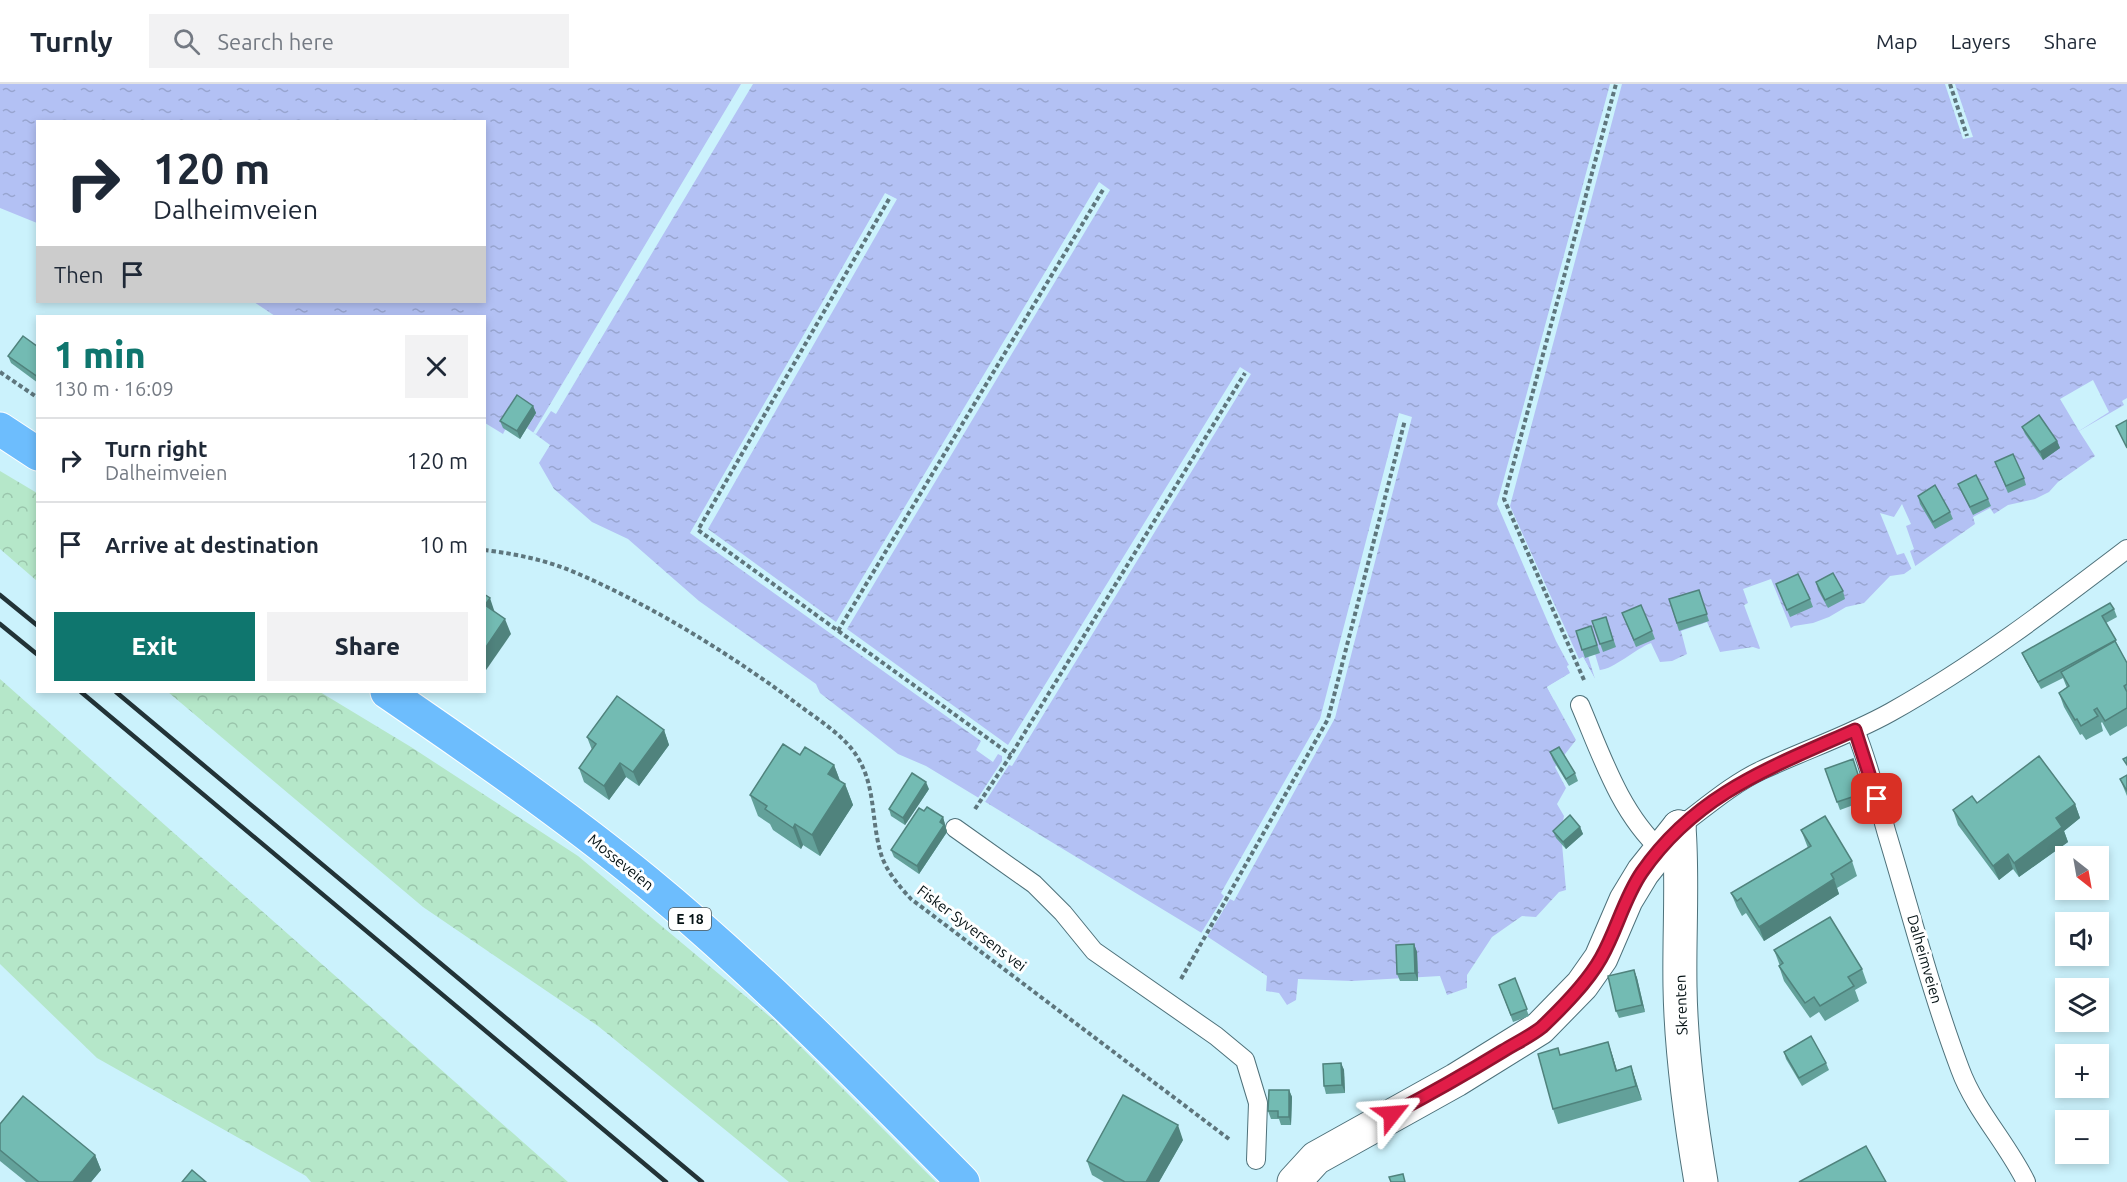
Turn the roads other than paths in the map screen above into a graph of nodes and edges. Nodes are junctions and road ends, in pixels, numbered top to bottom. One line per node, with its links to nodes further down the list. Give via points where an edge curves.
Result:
1 (0, 429): 2 (highway)
2 (36, 453)
3 (2127, 549): 6 (lane, via 2041,615 1932,689)
4 (388, 693): 11 (highway, Mosseveien / E 18, via 570,821 648,883 807,1025)
5 (1580, 705): 8 (lane, via 1632,817 1646,836)
6 (1855, 730): 8 (lane, via 1760,771 1725,793); 10 (lane, Dalheimveien, via 1924,963 1961,1071)
7 (957, 830): 9 (lane, via 1034,884 1094,951 1245,1060 1258,1103)
8 (1670, 838): 12 (street, via 1642,872 1601,958 1581,986 1540,1028 1316,1158); 13 (street, Skrenten, via 1682,869 1681,1029)
9 (1256, 1160)
10 (2025, 1178)
11 (963, 1182)
12 (1294, 1182)
13 (1701, 1182)

